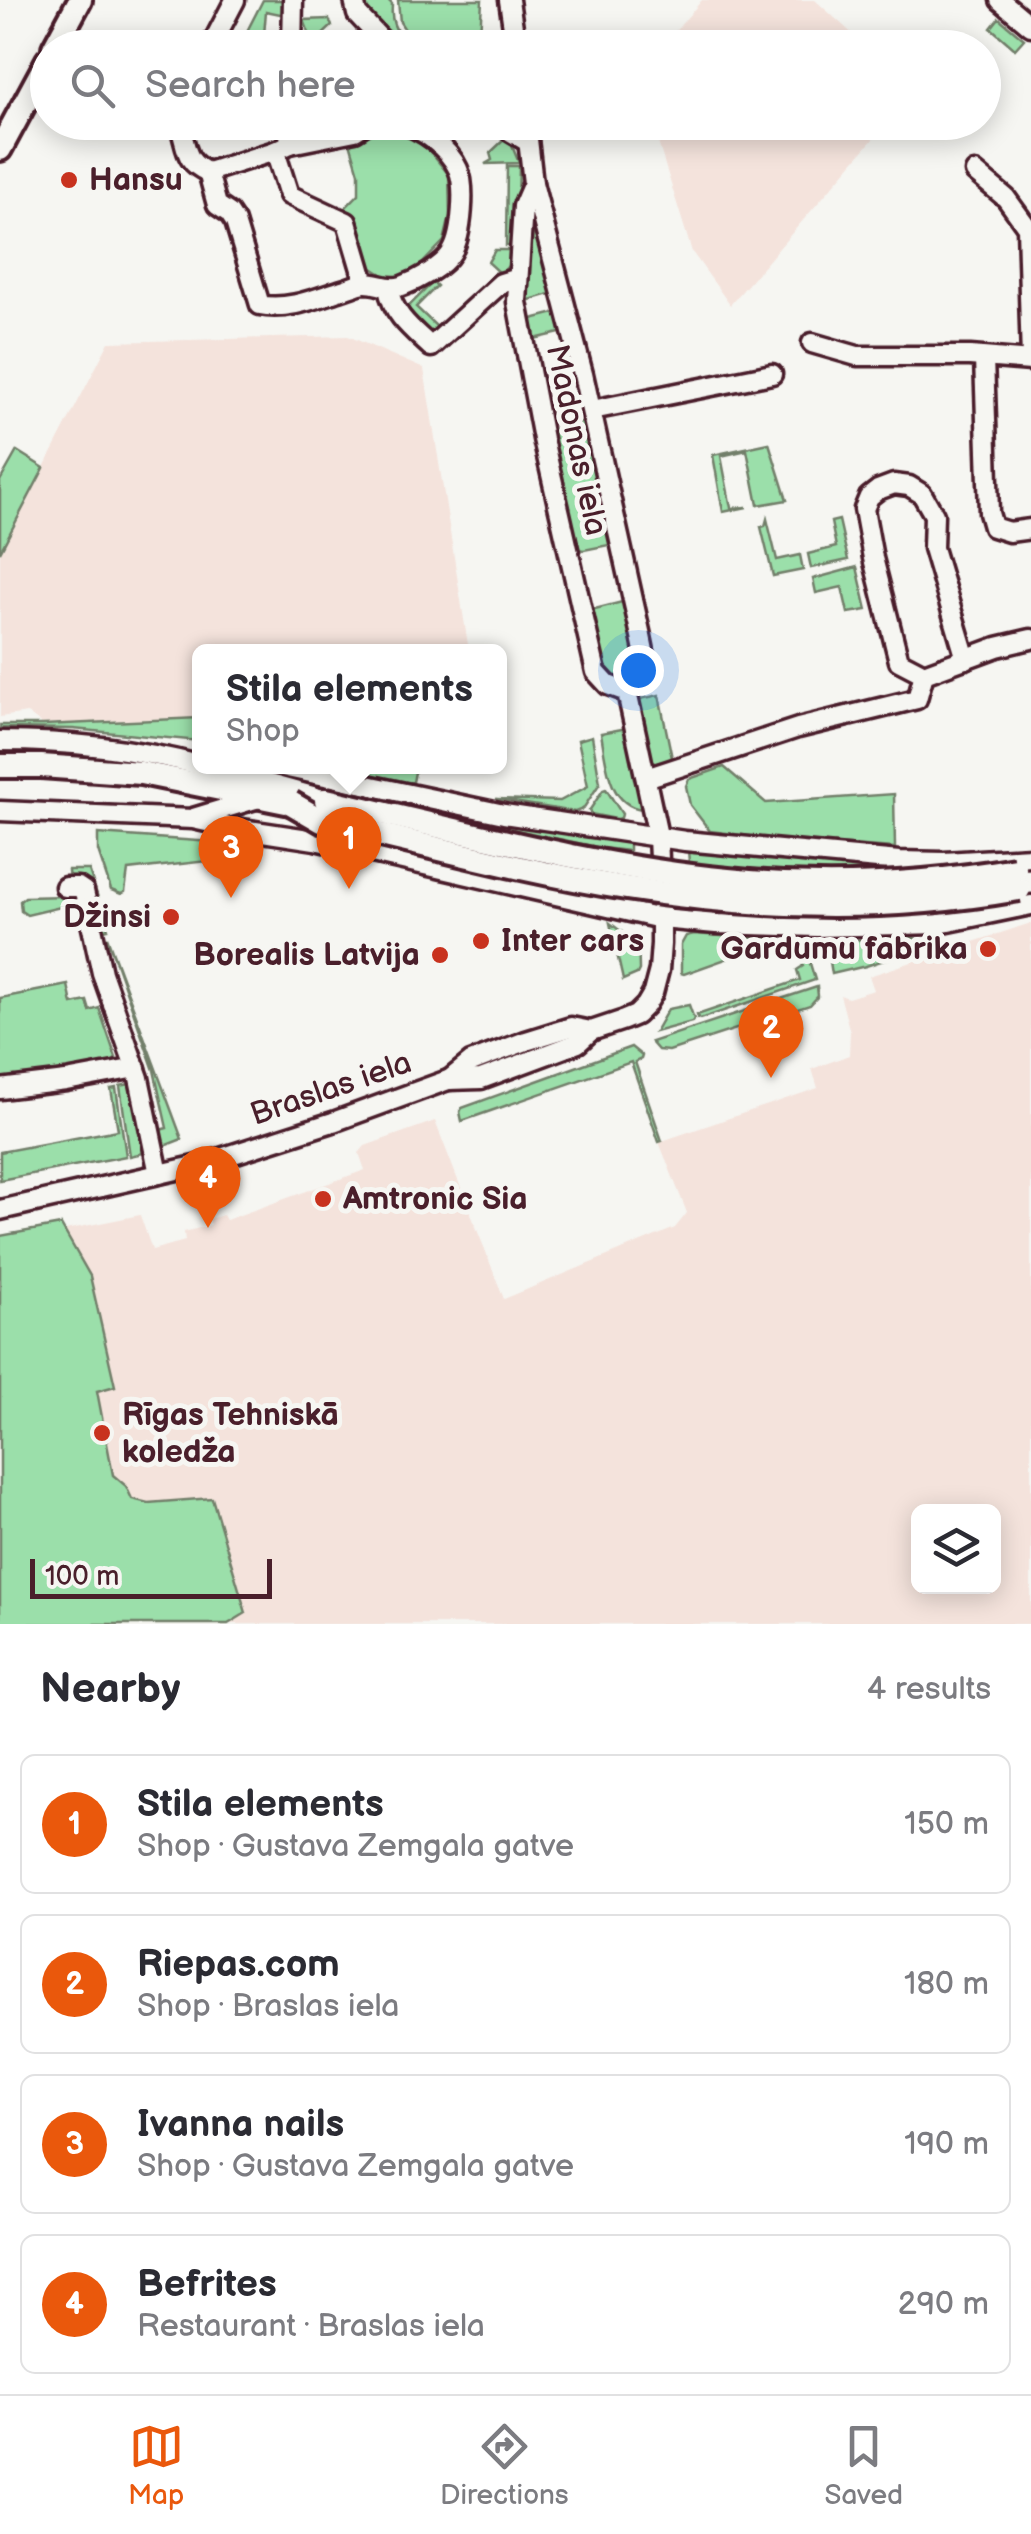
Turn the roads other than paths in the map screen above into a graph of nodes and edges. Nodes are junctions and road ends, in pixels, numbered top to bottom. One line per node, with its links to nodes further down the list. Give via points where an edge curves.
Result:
1 (78, 0): 8 (main road)
2 (235, 0): 9 (street)
3 (293, 0): 10 (street)
4 (354, 0): 11 (street)
5 (510, 0): 12 (street)
6 (1000, 0): 7 (street)
7 (1031, 26)
8 (63, 30)
9 (221, 30)
10 (294, 30)
11 (372, 30)
12 (514, 30)
13 (30, 93): 21 (main road)
14 (185, 140): 22 (street, via 186,154)
15 (284, 140): 20 (street)
16 (316, 140): 20 (street)
17 (433, 140): 27 (street, via 459,170 459,234 452,253 427,274)
18 (524, 140): 19 (street)
19 (528, 142): 24 (street, Madonas iela)
20 (282, 148): 22 (street); 26 (street, via 289,195 347,222)
21 (0, 149)
22 (208, 172): 26 (street, via 217,205 235,222 260,306)
23 (975, 172): 30 (street, via 1027,227)
24 (533, 182): 25 (street, Madonas iela, via 523,206); 32 (street, Madonas iela)
25 (517, 278): 27 (street, via 500,283 431,347 399,317); 37 (street, Madonas iela, via 543,439 596,672)
26 (365, 283): 27 (street)
27 (388, 288)
28 (812, 343): 29 (street, via 857,356)
29 (984, 358): 30 (street); 33 (street, via 989,513 993,527)
30 (1031, 361)
31 (772, 374): 32 (street)
32 (592, 410): 37 (street, Madonas iela, via 647,667)
33 (1031, 530)
34 (1031, 639): 35 (street)
35 (966, 659): 36 (street); 36 (street, via 933,548 934,515 922,494 894,484 869,497 864,509 900,661)
36 (924, 674): 45 (street, via 918,699 798,728)
37 (627, 692): 45 (street)
38 (0, 742): 39 (street)
39 (88, 744): 40 (street); 41 (street)
40 (192, 751)
41 (192, 764)
42 (0, 766): 46 (main road, via 141,772)
43 (231, 774): 47 (street)
44 (316, 774): 51 (street, via 504,814)
45 (646, 778): 51 (street)
46 (262, 797): 48 (main road); 50 (street)
47 (326, 800): 48 (main road, bridge); 52 (main road, bridge, via 592,860 729,880 840,885)
48 (290, 803): 52 (main road, bridge, via 322,820 582,880 764,904 930,901)
49 (0, 811): 50 (street)
50 (193, 818): 54 (street)
51 (658, 836): 52 (street, via 944,862); 54 (street, Braslas iela)
52 (1026, 879): 54 (street, via 938,924 817,927)
53 (65, 887): 55 (street, via 84,891 102,974)
54 (661, 919): 57 (street, Braslas iela, via 653,993 624,1020 481,1079 448,1080)
55 (136, 1068): 56 (street); 57 (street)
56 (0, 1090)
57 (159, 1174): 58 (street, Braslas iela)
58 (0, 1210)

